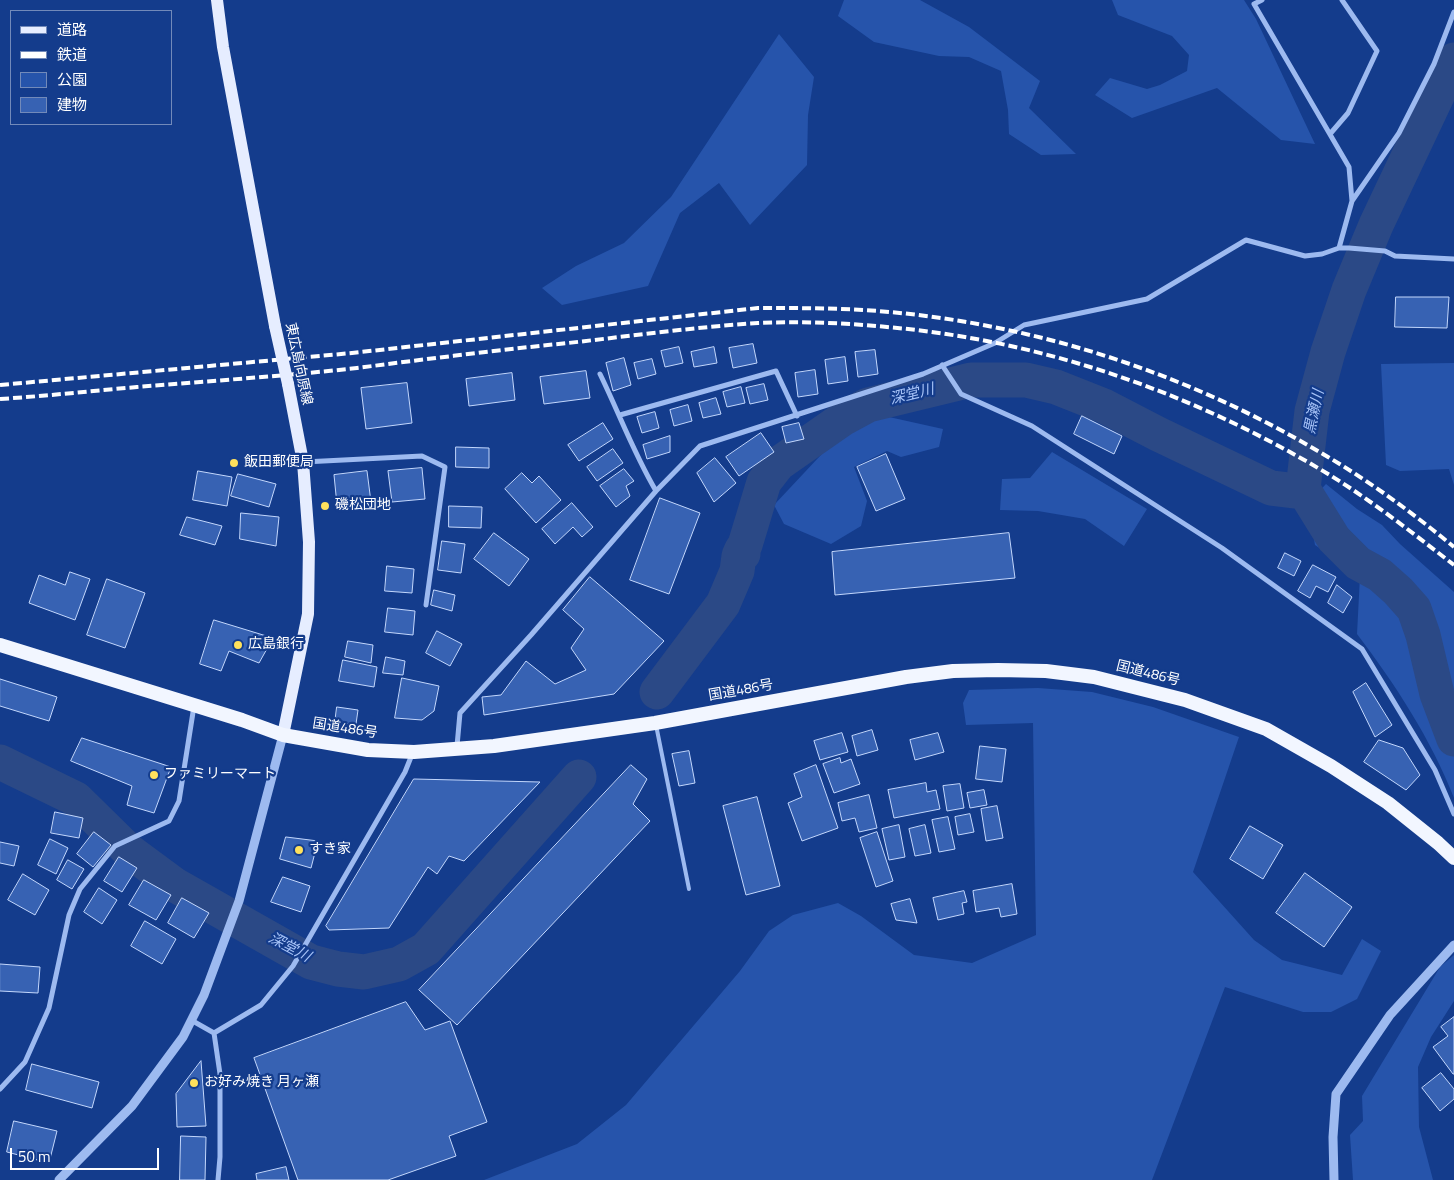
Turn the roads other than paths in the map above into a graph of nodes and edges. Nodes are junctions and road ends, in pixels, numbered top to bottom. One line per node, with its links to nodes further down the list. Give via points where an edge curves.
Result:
1 (217, 0): 13 (main road, 東広島向原線, bridge, via 274,326)
2 (1262, 0): 5 (street, via 1254,4)
3 (1342, 0): 5 (street, via 1377,51 1348,113)
4 (1454, 12): 6 (street, via 1434,64 1399,133)
5 (1330, 134): 6 (street, via 1349,167)
6 (1352, 202): 7 (street)
7 (1339, 248): 8 (street); 9 (street, via 1305,256 1246,240 1148,299 1024,325 995,343)
8 (1454, 260)
9 (942, 366): 12 (street); 22 (street, via 961,394 1032,426 1222,548 1362,649 1435,770)
10 (600, 374): 11 (street)
11 (620, 415): 12 (street, via 776,371); 14 (street, via 640,464)
12 (797, 416): 14 (street, via 700,446)
13 (303, 462): 15 (street, via 422,456 445,467); 19 (main road, 東広島向原線, via 308,614)
14 (656, 491): 20 (street, via 460,712)
15 (426, 605)
16 (0, 646): 17 (highway, 国道486号)
17 (194, 706): 19 (highway, 国道486号); 28 (street, via 179,801 169,821 115,846 80,889 70,915 49,1008 24,1062)
18 (656, 723): 20 (highway, 国道486号); 23 (highway, 国道486号, via 906,677 953,672 1046,671 1094,677 1185,700 1266,729 1388,803); 24 (lane)
19 (283, 735): 21 (highway, 国道486号, via 368,750); 26 (street, via 239,901)
20 (457, 749): 21 (highway, 国道486号)
21 (414, 752): 27 (street, via 293,966 261,1005)
22 (1454, 814)
23 (1454, 858)
24 (689, 889)
25 (1454, 945): 31 (street, via 1390,1015 1336,1094)
26 (192, 1020): 27 (street); 29 (street, via 132,1106)
27 (214, 1033): 30 (street, via 220,1074)
28 (0, 1089)
29 (59, 1180)
30 (218, 1180)
31 (1334, 1180)

